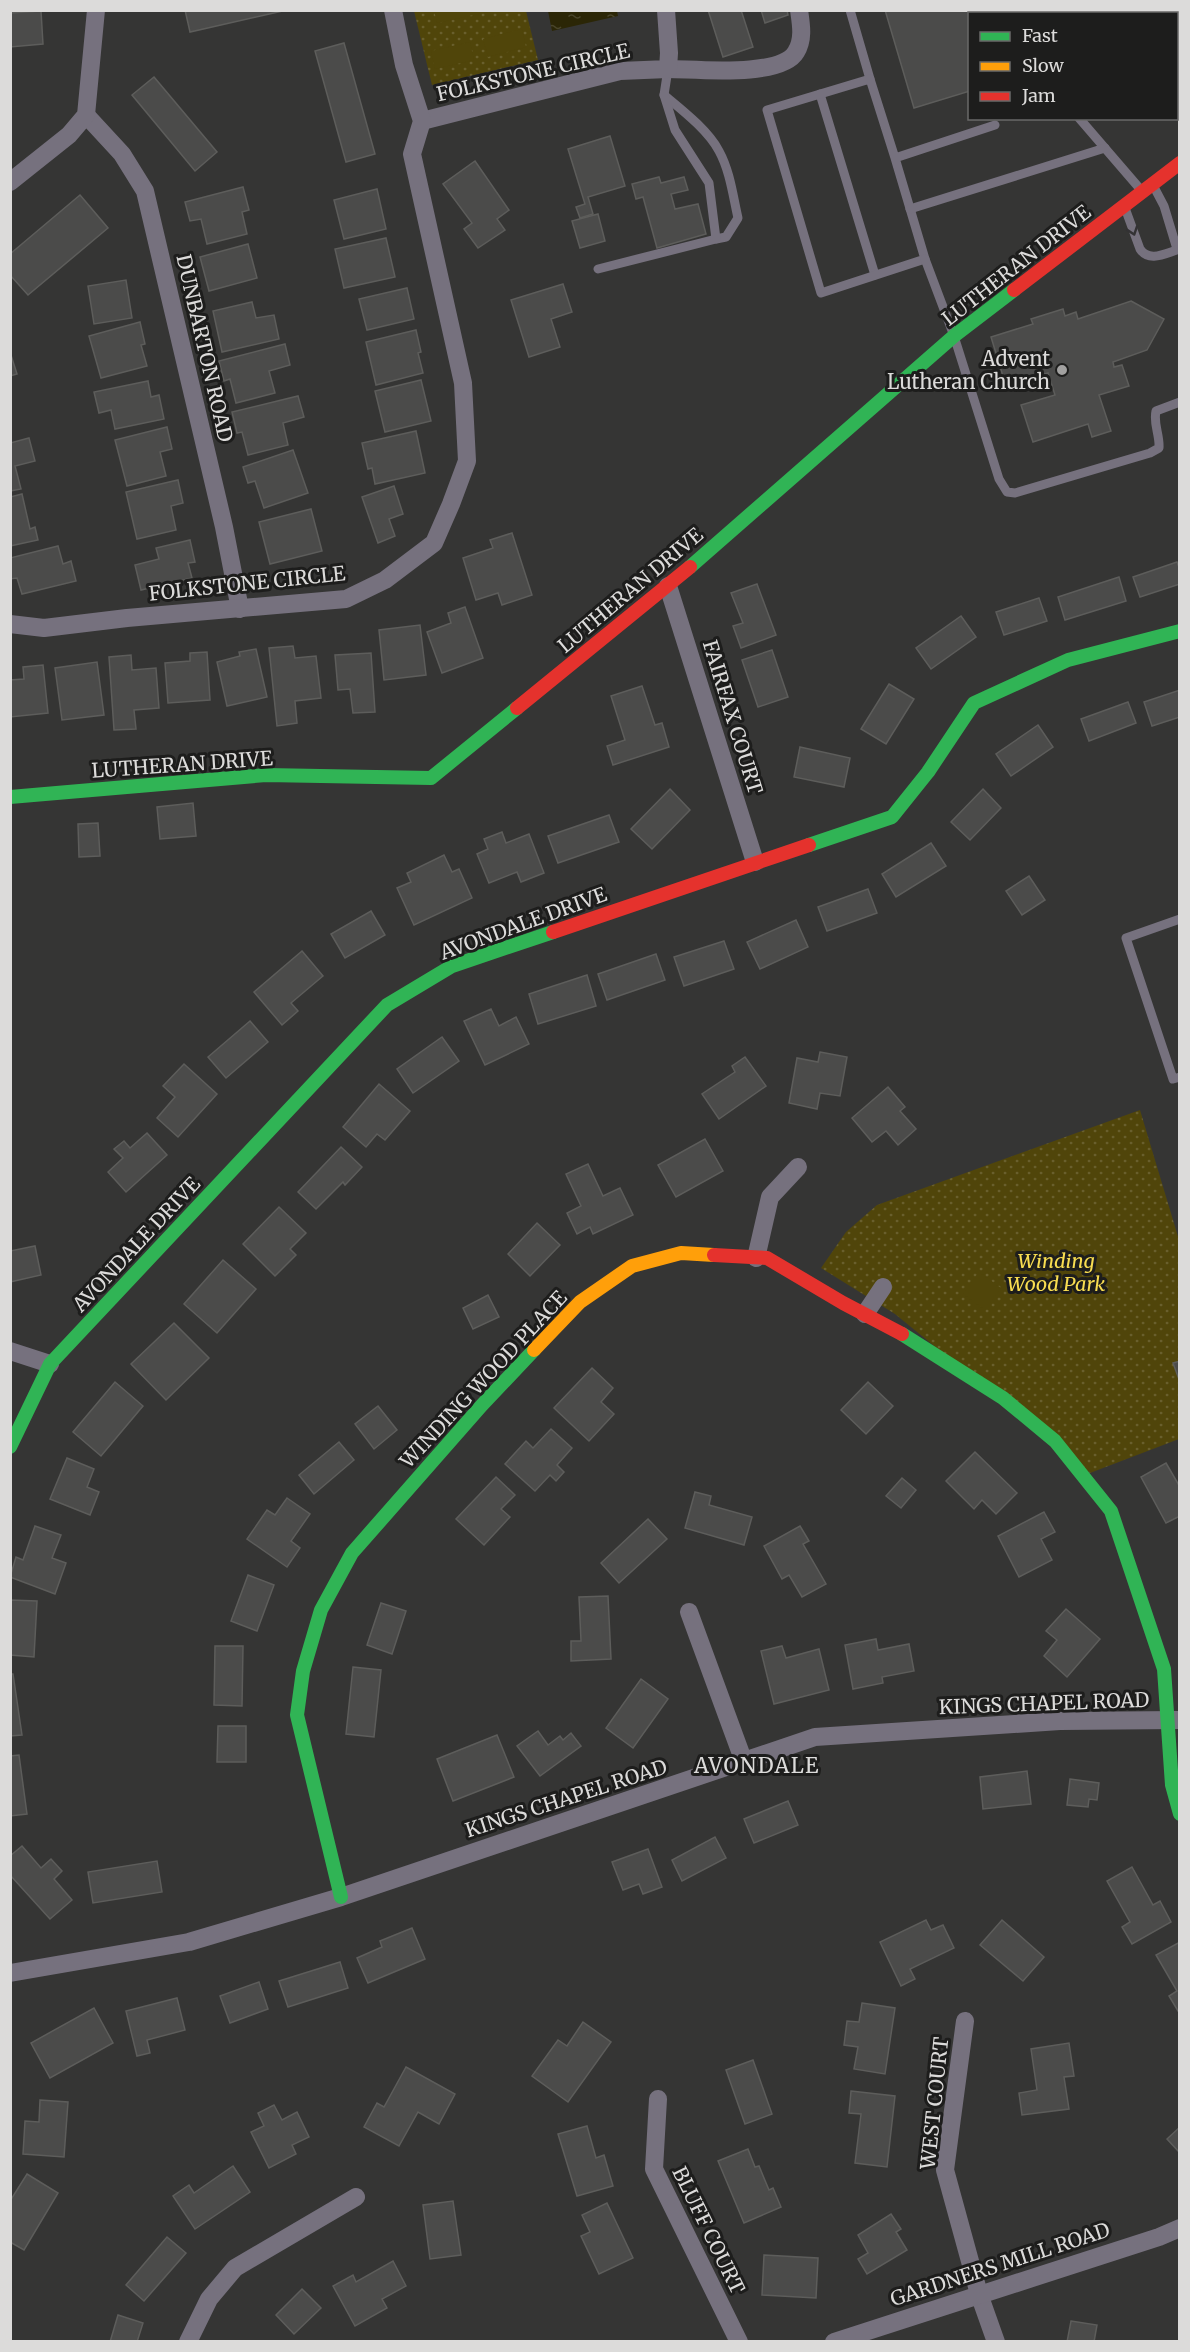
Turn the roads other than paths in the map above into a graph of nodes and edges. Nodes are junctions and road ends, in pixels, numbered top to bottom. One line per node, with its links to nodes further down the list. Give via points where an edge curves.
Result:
1 (96, 10): 10 (street)
2 (393, 10): 12 (street, FOLKSTONE CIRCLE, via 404,65)
3 (666, 10): 6 (street)
4 (799, 10): 6 (street, FOLKSTONE CIRCLE, via 802,31 796,53 785,62 745,71)
5 (850, 10): 7 (lane)
6 (668, 69): 9 (lane); 12 (street, FOLKSTONE CIRCLE, via 620,71)
7 (870, 79): 8 (lane); 15 (lane)
8 (820, 94): 25 (lane); 25 (lane, via 767,110 821,293)
9 (664, 95): 21 (lane, via 675,130 709,183); 21 (lane, via 692,118 719,150 730,180 738,218 726,237)
10 (86, 115): 17 (street, via 69,135); 29 (street, DUNBARTON ROAD, via 122,154 144,191)
11 (1081, 120): 14 (lane)
12 (422, 121): 29 (street, FOLKSTONE CIRCLE, via 412,154 464,383 467,461 452,504 434,543 385,580 346,599)
13 (995, 125): 15 (lane)
14 (1105, 148): 18 (lane); 20 (lane)
15 (895, 158): 20 (lane)
16 (1179, 163): 18 (street, LUTHERAN DRIVE)
17 (10, 182)
18 (1147, 188): 19 (street, LUTHERAN DRIVE); 22 (lane, via 1164,206)
19 (1125, 206): 22 (lane, one-way to 22, via 1144,254 1151,257); 26 (street, LUTHERAN DRIVE)
20 (910, 208): 23 (lane)
21 (716, 239): 24 (lane)
22 (1178, 249)
23 (925, 259): 25 (lane); 26 (lane)
24 (598, 269)
25 (875, 275)
26 (954, 336): 27 (lane, via 999,479 1007,492 1015,493 1150,453 1159,448 1156,411); 28 (street, LUTHERAN DRIVE)
27 (1179, 402)
28 (668, 586): 32 (street, LUTHERAN DRIVE, via 431,778 266,775); 33 (street, FAIRFAX COURT)
29 (240, 609): 30 (street, FOLKSTONE CIRCLE, via 44,628)
30 (10, 624)
31 (1179, 631): 33 (street, AVONDALE DRIVE, via 1068,660 974,703 892,818)
32 (10, 797)
33 (755, 862): 41 (street, AVONDALE DRIVE, via 452,966 387,1005)
34 (1179, 919): 35 (lane, via 1126,938 1173,1079)
35 (1179, 1077)
36 (798, 1167): 37 (street, via 770,1197)
37 (756, 1258): 39 (street, WINDING WOOD PLACE, via 767,1258); 47 (street, WINDING WOOD PLACE, via 681,1253 632,1266 580,1302 482,1405 352,1553 321,1610 303,1671 297,1715)
38 (883, 1287): 39 (street)
39 (865, 1314): 44 (street, WINDING WOOD PLACE, via 1003,1398 1055,1441 1111,1511 1164,1669)
40 (10, 1351): 41 (street)
41 (50, 1364): 42 (street, AVONDALE DRIVE)
42 (10, 1447)
43 (689, 1612): 45 (street)
44 (1173, 1721): 45 (street, KINGS CHAPEL ROAD, via 1060,1721 815,1737); 46 (street, via 1172,1785)
45 (744, 1762): 47 (street, KINGS CHAPEL ROAD)
46 (1179, 1814)
47 (341, 1897): 48 (street, KINGS CHAPEL ROAD, via 189,1942)
48 (10, 1972)
49 (965, 2021): 53 (street, WEST COURT, via 945,2170)
50 (658, 2099): 55 (street, BLUFF COURT, via 654,2169)
51 (356, 2197): 54 (street, via 236,2268 209,2299)
52 (1179, 2228): 53 (street, GARDNERS MILL ROAD)
53 (979, 2294): 56 (street, GARDNERS MILL ROAD); 57 (street, WEST COURT)
54 (188, 2342)
55 (739, 2342)
56 (834, 2342)
57 (996, 2342)

